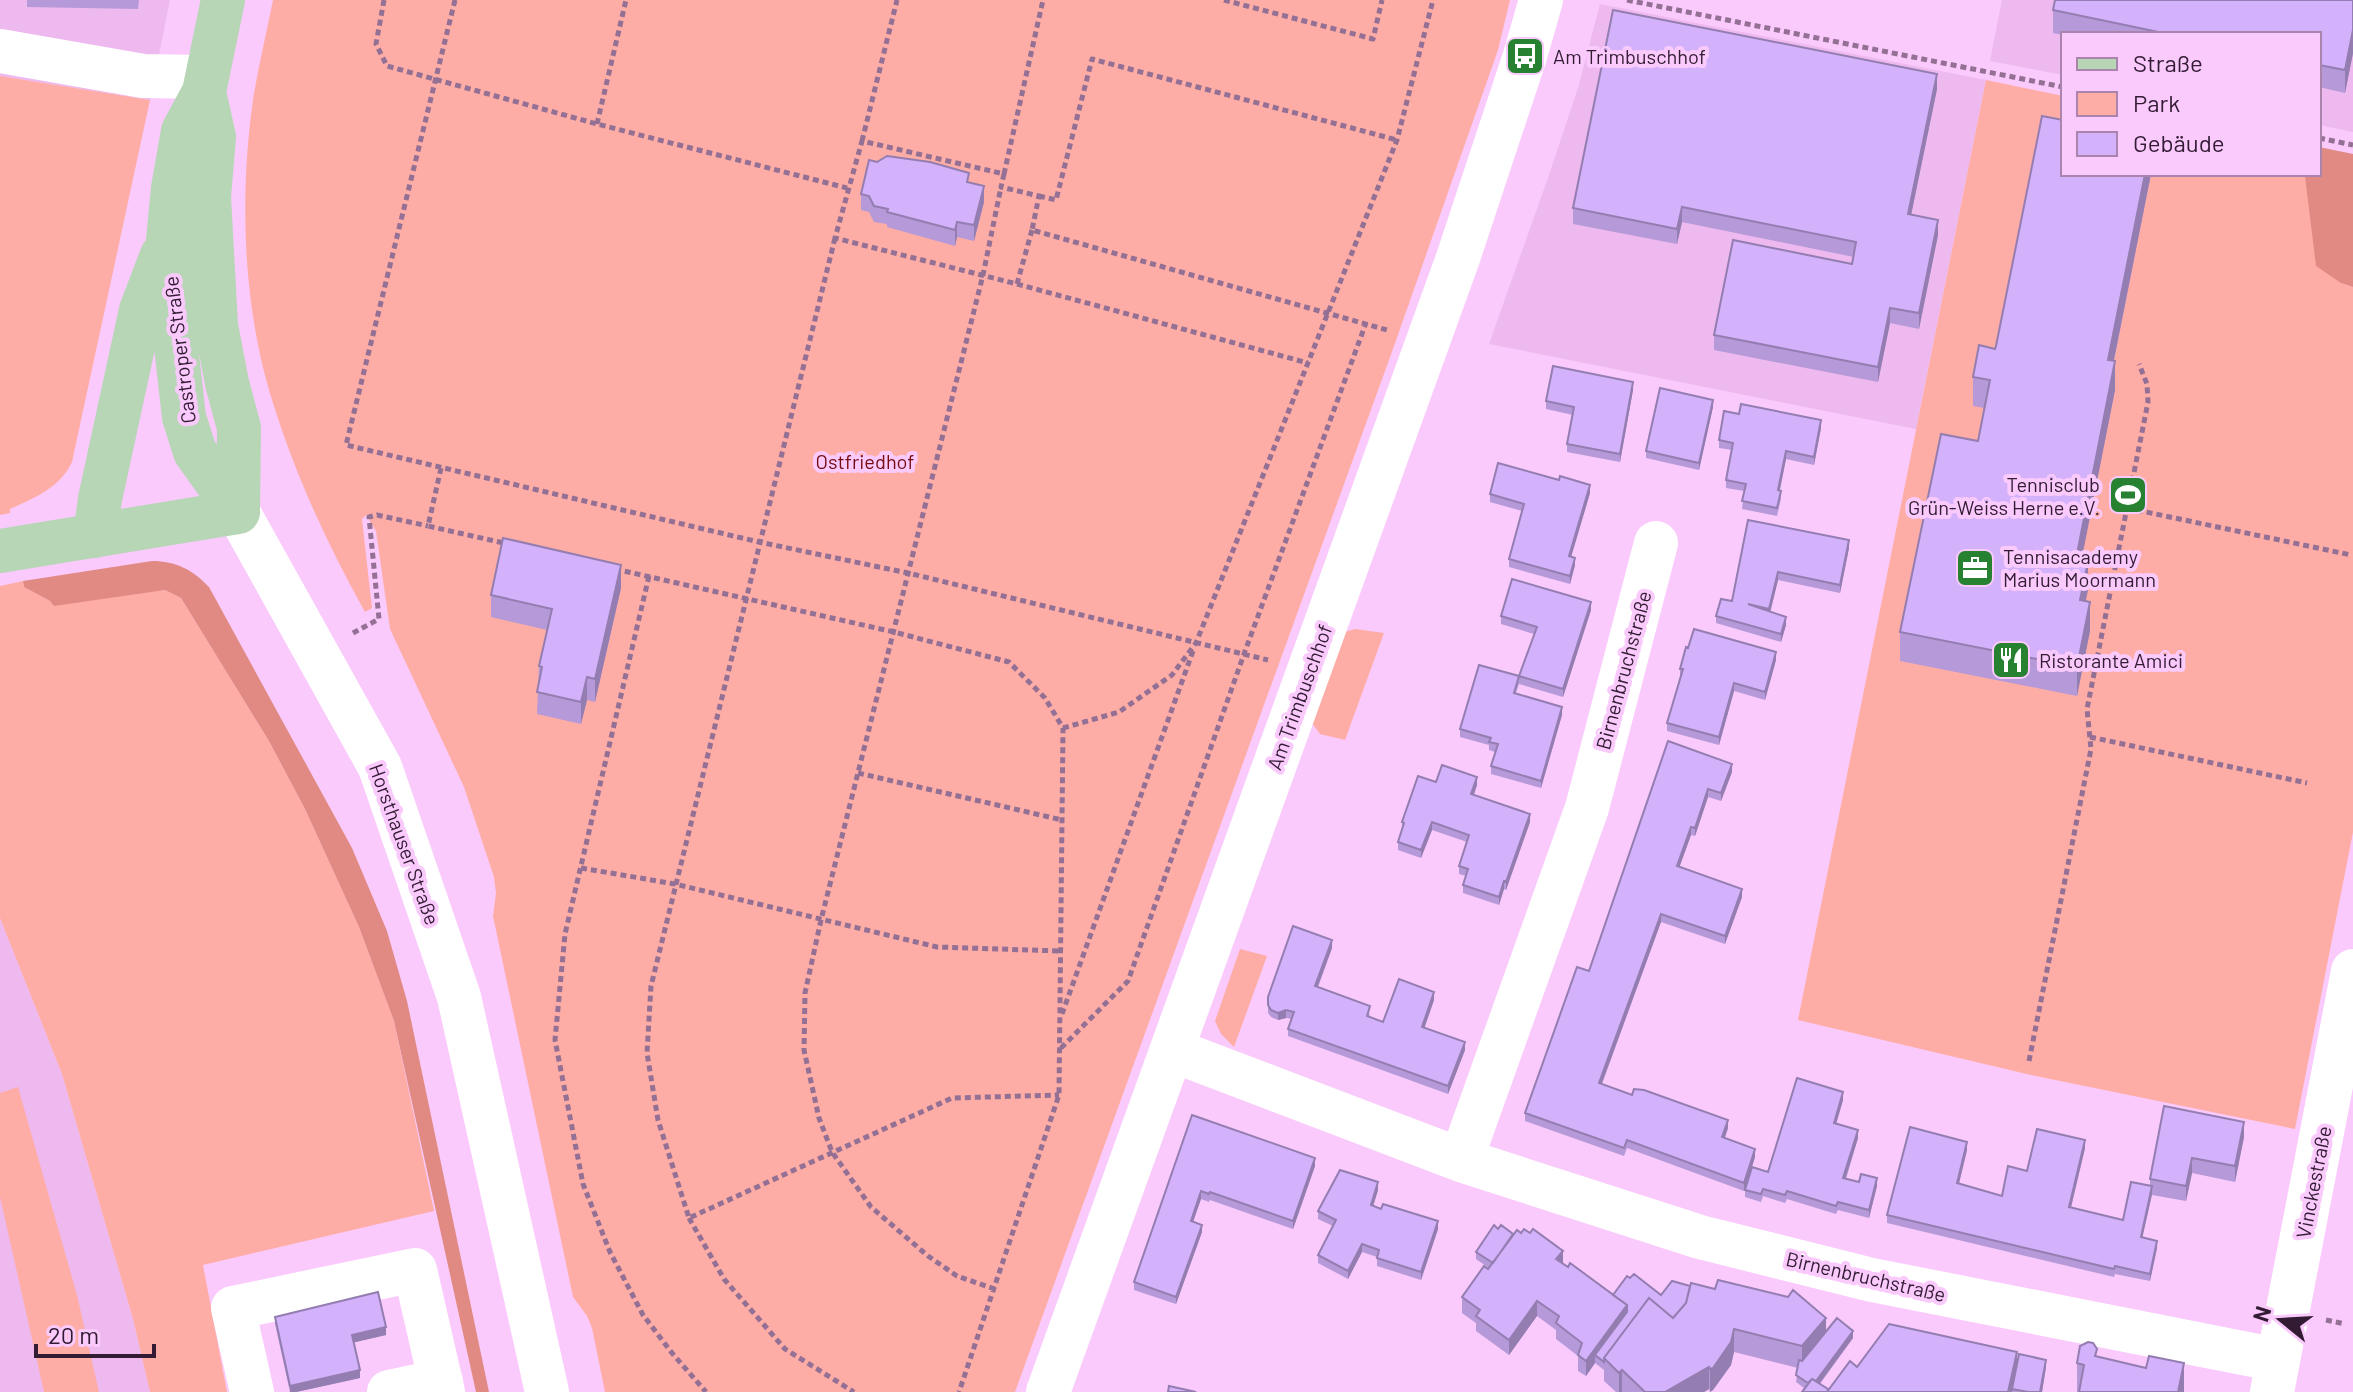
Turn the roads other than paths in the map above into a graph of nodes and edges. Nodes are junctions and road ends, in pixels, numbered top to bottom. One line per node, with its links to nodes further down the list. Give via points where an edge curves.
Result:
1 (223, 0): 4 (main road, Castroper Straße)
2 (1541, 0): 11 (street, Am Trimbuschhof, via 1469,226)
3 (0, 51): 4 (street)
4 (205, 85): 5 (main road, Castroper Straße, via 183,131); 6 (main road, Castroper Straße, via 214,137 209,197 216,325 239,428)
5 (168, 240): 6 (main road, Castroper Straße, via 184,417 195,452); 7 (main road, via 141,310)
6 (238, 512): 7 (main road); 17 (street, Horsthauser Straße, via 380,767 459,997)
7 (95, 536): 9 (main road)
8 (1656, 543): 12 (street, Birnenbruchstraße, via 1587,808)
9 (0, 551)
10 (2353, 971): 13 (street, Vinckestraße)
11 (1172, 1050): 12 (street, Birnenbruchstraße); 18 (street, Am Trimbuschhof)
12 (1461, 1160): 13 (street, Birnenbruchstraße, via 1700,1237)
13 (2275, 1376)
14 (442, 1386): 15 (street, via 415,1270 233,1308); 16 (street)
15 (252, 1392)
16 (389, 1392)
17 (547, 1392)
18 (1048, 1392)

